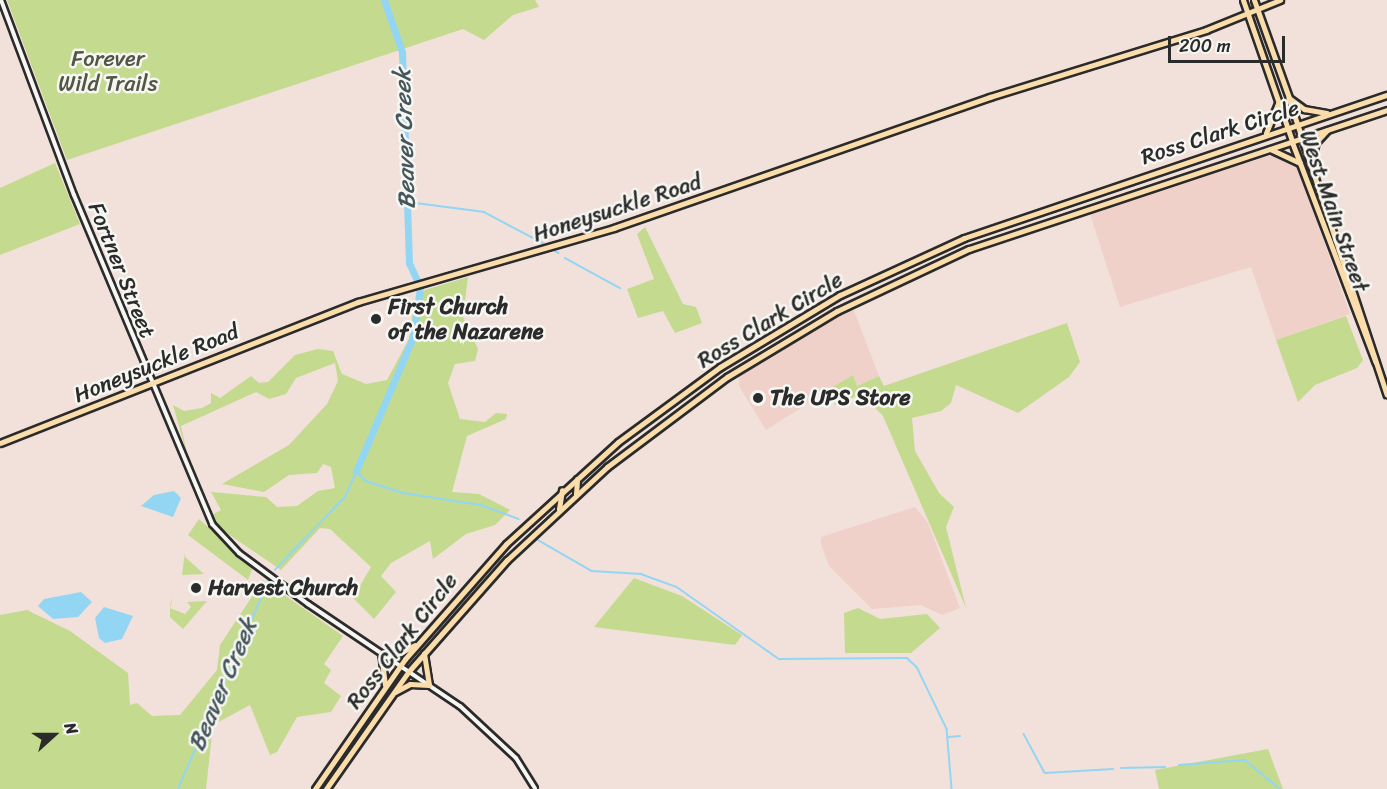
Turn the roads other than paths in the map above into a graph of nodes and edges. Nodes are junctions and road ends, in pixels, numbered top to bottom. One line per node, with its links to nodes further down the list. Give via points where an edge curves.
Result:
1 (1, 0): 26 (street, Fortner Street)
2 (1243, 0): 6 (highway, West Main Street)
3 (1254, 0): 5 (highway, West Main Street)
4 (1280, 0): 5 (main road, Honeysuckle Road)
5 (1258, 9): 6 (main road, Honeysuckle Road); 8 (highway, West Main Street)
6 (1248, 14): 9 (highway, West Main Street); 26 (main road, Honeysuckle Road, via 614,228 358,302)
7 (1387, 95): 11 (highway, Ross Clark Circle)
8 (1289, 98): 11 (highway, via 1304,109); 12 (main road, West Main Street)
9 (1279, 102): 13 (highway, West Main Street); 15 (highway, via 1275,123)
10 (1387, 110): 14 (highway, Ross Clark Circle)
11 (1329, 114): 12 (highway, Ross Clark Circle)
12 (1298, 124): 13 (highway, Ross Clark Circle); 16 (main road, West Main Street)
13 (1287, 127): 15 (highway, Ross Clark Circle); 17 (highway, West Main Street)
14 (1328, 129): 16 (highway, Ross Clark Circle); 19 (highway, via 1316,142)
15 (1264, 135): 21 (highway, Ross Clark Circle)
16 (1303, 138): 17 (highway, Ross Clark Circle); 19 (main road, West Main Street)
17 (1292, 141): 18 (highway, Ross Clark Circle); 20 (main road, West Main Street)
18 (1268, 149): 20 (highway); 23 (highway, Ross Clark Circle)
19 (1311, 162): 25 (main road, West Main Street)
20 (1300, 163): 25 (main road, West Main Street)
21 (1123, 182): 22 (highway, Ross Clark Circle); 23 (highway)
22 (1109, 187): 24 (highway); 29 (highway, Ross Clark Circle, via 964,238 840,295 720,367)
23 (1114, 198): 24 (highway, Ross Clark Circle)
24 (1101, 202): 31 (highway, Ross Clark Circle, via 969,249 837,311 726,377)
25 (1376, 362): 27 (main road, West Main Street)
26 (150, 382): 28 (main road, Honeysuckle Road); 35 (street, Fortner Street, via 199,503 220,536)
27 (1387, 394)
28 (0, 443)
29 (577, 477): 30 (highway, Ross Clark Circle); 31 (highway)
30 (562, 490): 32 (highway); 33 (highway, Ross Clark Circle, via 477,575)
31 (576, 494): 32 (highway, Ross Clark Circle)
32 (558, 510): 34 (highway, Ross Clark Circle)
33 (418, 643): 35 (highway, via 400,654); 36 (highway, Ross Clark Circle)
34 (425, 651): 37 (highway, Ross Clark Circle); 38 (highway, via 422,667)
35 (381, 653): 36 (street, Fortner Street); 39 (highway)
36 (400, 666): 37 (street, Fortner Street); 39 (highway, Ross Clark Circle)
37 (409, 671): 38 (street, Fortner Street); 40 (highway, Ross Clark Circle)
38 (429, 685): 40 (highway, via 410,684); 45 (street, Fortner Street, via 504,745)
39 (385, 686): 41 (highway, Ross Clark Circle)
40 (391, 694): 42 (highway, Ross Clark Circle)
41 (326, 771): 42 (highway); 43 (highway, Ross Clark Circle)
42 (335, 776): 44 (highway, Ross Clark Circle)
43 (315, 789)
44 (326, 789)
45 (535, 789)

